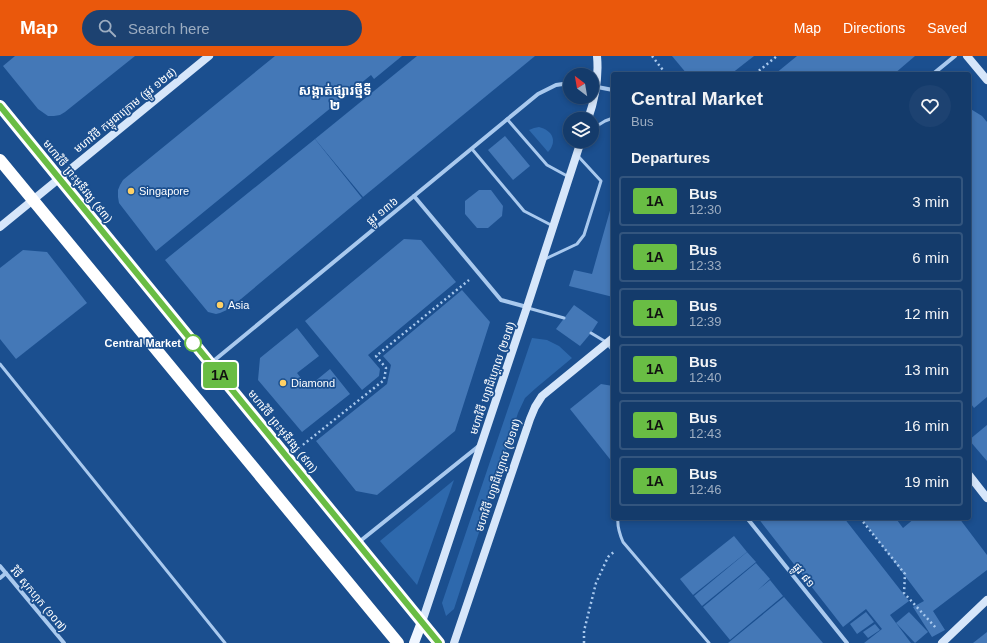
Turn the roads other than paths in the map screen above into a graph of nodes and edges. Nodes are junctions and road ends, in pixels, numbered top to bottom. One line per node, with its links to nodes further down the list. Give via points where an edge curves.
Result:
1 (209, 56): 20 (street, មហាវិថី កម្ពុជាក្រោម (ផ្លូវ ១២៨))
2 (597, 56): 5 (street)
3 (955, 56): 6 (street)
4 (967, 56): 7 (street)
5 (598, 68)
6 (936, 72)
7 (987, 80)
8 (563, 84): 13 (street, ផ្លូវ ១៣៦, via 538,94)
9 (599, 87): 10 (street)
10 (611, 90)
11 (0, 106): 20 (highway, មហាវិថី ព្រះមុនីវង្ស (៩៣))
12 (611, 119): 14 (lane)
13 (507, 120): 15 (street, ផ្លូវ ១៣៦); 19 (lane, via 547,165)
14 (599, 124)
15 (472, 148): 21 (street, ផ្លូវ ១៣៦); 23 (lane, via 524,211)
16 (578, 148): 17 (street, មហាវិថី ហ្សាដឺហ្គោល (២១៧))
17 (576, 155): 19 (street, មហាវិថី ហ្សាដឺហ្គោល (២១៧)); 25 (lane, via 601,181 584,235 577,244)
18 (0, 160): 22 (highway)
19 (569, 177): 23 (street, មហាវិថី ហ្សាដឺហ្គោល (២១៧))
20 (59, 178): 22 (street, មហាវិថី កម្ពុជាក្រោម (ផ្លូវ ១២៨)); 30 (highway, មហាវិថី ព្រះមុនីវង្ស (៩៣))
21 (414, 196): 26 (street, via 501,300); 30 (street, ផ្លូវ ១៣៦)
22 (33, 200): 24 (street, មហាវិថី កម្ពុជាក្រោម (ផ្លូវ ១២៨)); 46 (highway)
23 (553, 226): 25 (street, មហាវិថី ហ្សាដឺហ្គោល (២១៧))
24 (0, 227)
25 (542, 261): 26 (street, មហាវិថី ហ្សាដឺហ្គោល (២១៧))
26 (527, 307): 27 (lane); 32 (street, មហាវិថី ហ្សាដឺហ្គោល (២១៧))
27 (564, 318)
28 (591, 332): 29 (lane)
29 (610, 341): 49 (street, មហាវិថី ហ្សាដឹហ្គោល (២១៧), via 542,396 535,407)
30 (210, 363): 37 (highway, មហាវិថី ព្រះមុនីវង្ស (៩៣))
31 (0, 364): 45 (lane)
32 (482, 443): 37 (street); 42 (street, មហាវិថី ហ្សាដឺហ្គោល (២១៧))
33 (971, 478): 34 (street)
34 (986, 493)
35 (618, 520): 50 (lane, via 623,542)
36 (749, 520): 51 (street, ផ្លូវ ៨១)
37 (357, 543): 42 (highway, មហាវិថី ព្រះមុនីវង្ស (៩៣))
38 (0, 566): 39 (street, វិថី សុកហុក (១០៧))
39 (6, 573): 40 (street); 44 (street, វិថី សុកហុក (១០៧))
40 (0, 578)
41 (987, 600): 43 (street)
42 (422, 622): 47 (main road); 48 (highway, មហាវិថី ព្រះមុនីវង្ស (៩៣))
43 (944, 641)
44 (64, 643)
45 (225, 643)
46 (398, 643)
47 (414, 643)
48 (439, 643)
49 (454, 643)
50 (709, 643)
51 (847, 643)

